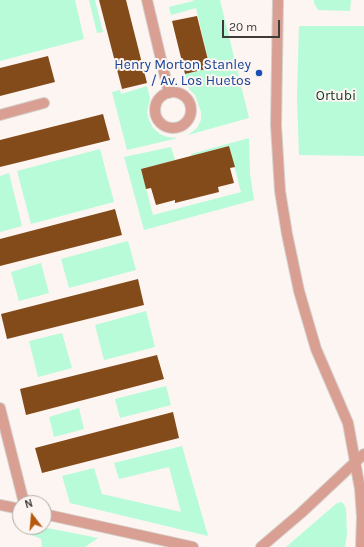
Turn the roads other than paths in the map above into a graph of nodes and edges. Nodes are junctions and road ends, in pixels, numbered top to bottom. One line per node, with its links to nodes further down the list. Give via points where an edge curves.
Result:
1 (147, 0): 3 (street)
2 (278, 0): 8 (street, via 276,126 280,191 287,234 299,291 316,349 348,423)
3 (169, 93)
4 (44, 103): 5 (street)
5 (0, 114)
6 (0, 408): 9 (street)
7 (364, 454): 8 (street)
8 (355, 463): 14 (street); 15 (street, via 360,489)
9 (21, 495)
10 (0, 505): 11 (street)
11 (12, 507)
12 (52, 516): 13 (street)
13 (193, 547)
14 (261, 547)
15 (361, 547)

